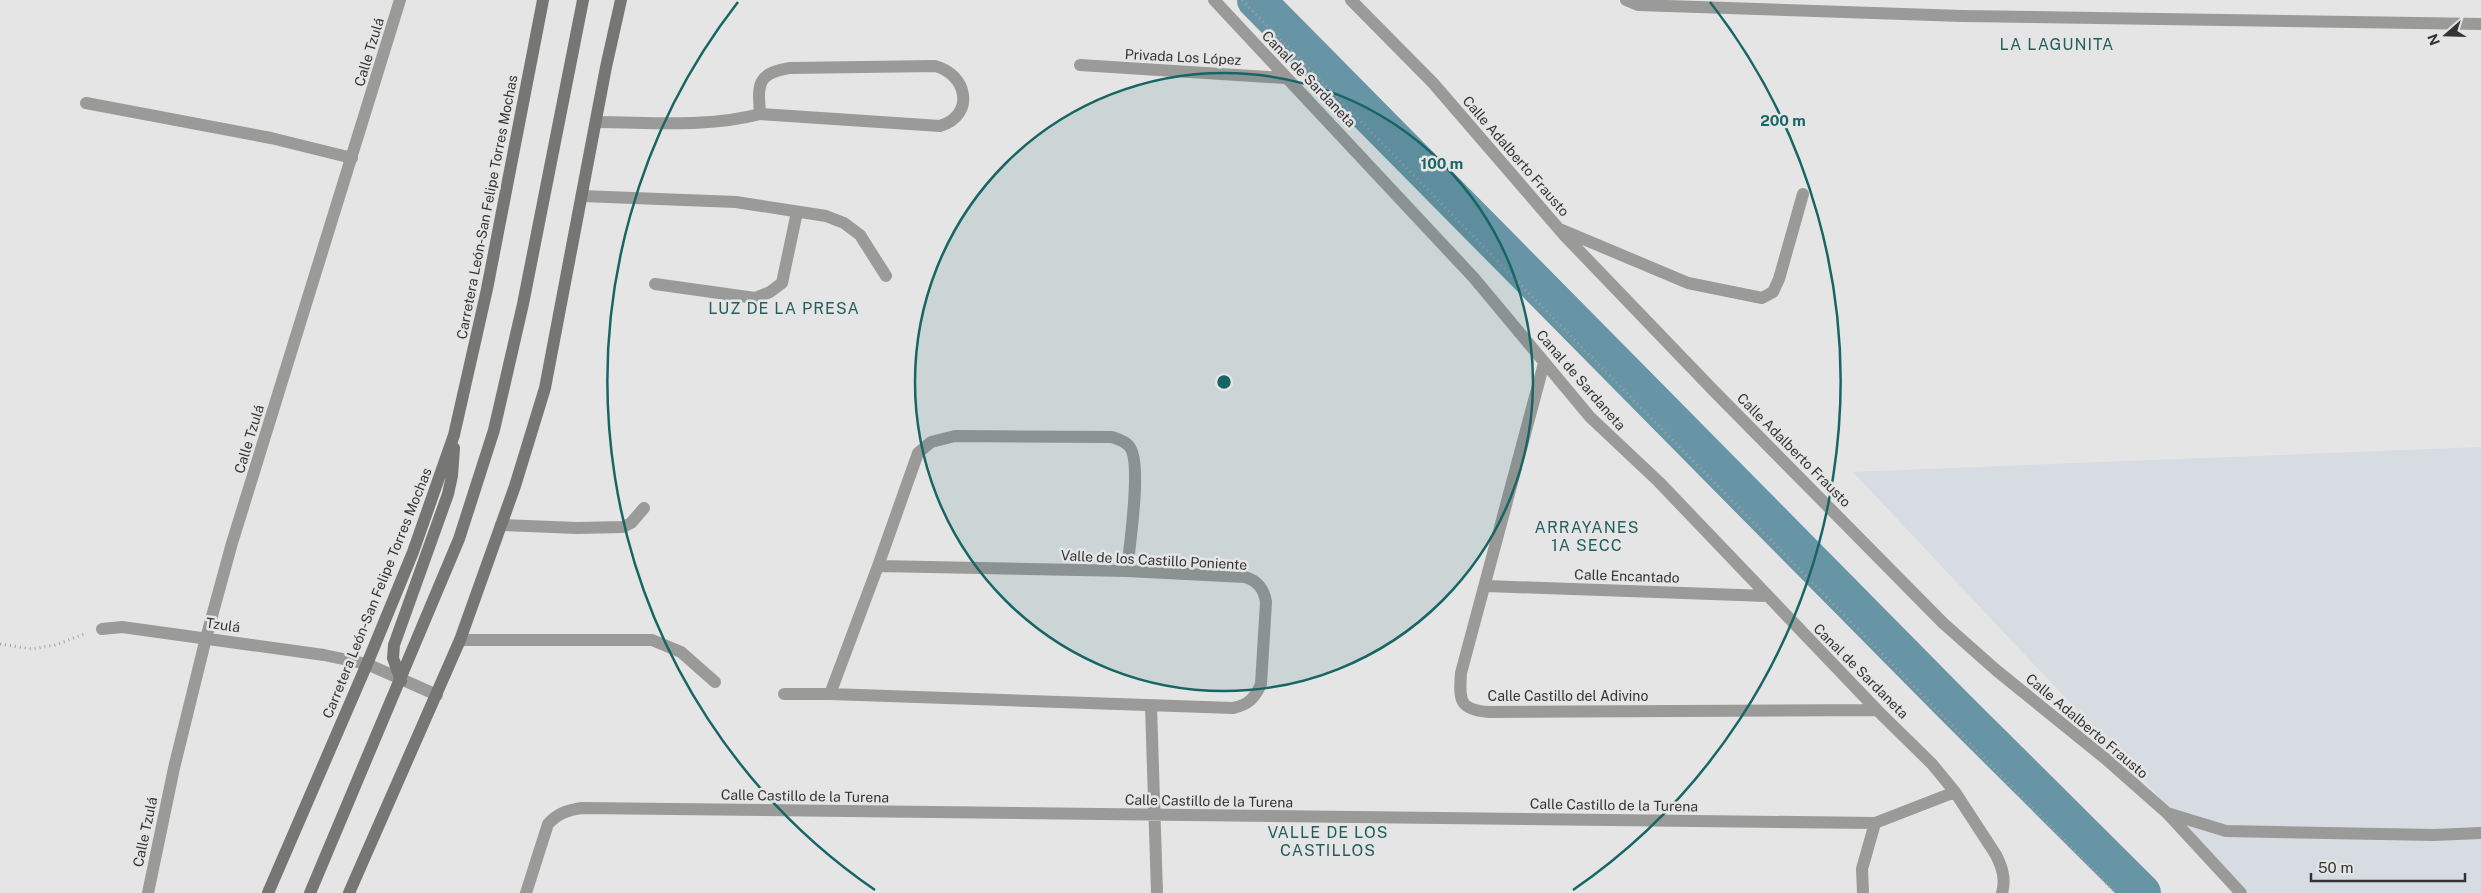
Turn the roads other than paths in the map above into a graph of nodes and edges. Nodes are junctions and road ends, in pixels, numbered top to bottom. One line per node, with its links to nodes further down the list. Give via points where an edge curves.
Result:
1 (400, 0): 14 (street, Calle Tzulá)
2 (543, 0): 22 (main road, Carretera León-San Felipe Torres Mochas, via 485,298)
3 (583, 0): 33 (main road, via 523,304 494,430 459,539)
4 (621, 0): 13 (main road)
5 (1214, 0): 10 (street, Canal de Sardaneta)
6 (1351, 0): 18 (street, Calle Adalberto Frausto, via 1433,83)
7 (1626, 0): 8 (street, via 1638,5 1952,16)
8 (2481, 24)
9 (1080, 66): 10 (street, Privada Los López)
10 (1285, 78): 21 (street, Canal de Sardaneta, via 1454,257)
11 (86, 103): 14 (street, via 270,138)
12 (760, 114): 12 (street, via 940,126 958,117 963,106 959,83 951,73 935,66 790,68 769,73 761,80); 13 (street, via 706,123)
13 (596, 122): 16 (main road)
14 (352, 158): 30 (street, Calle Tzulá, via 232,543)
15 (1803, 194): 18 (street, via 1780,279 1773,292 1762,298 1688,283)
16 (582, 196): 17 (street, via 736,202); 24 (main road, via 545,388)
17 (798, 212): 19 (street, via 826,216 844,223 860,235); 20 (street, via 782,283 770,292 755,298)
18 (1558, 228): 41 (street, Calle Adalberto Frausto, via 1943,623)
19 (886, 276)
20 (655, 284)
21 (1544, 364): 27 (street, Calle Castillo del Adivino); 28 (street, Canal de Sardaneta, via 1590,418 1659,482)
22 (454, 435): 32 (main road, Carretera León-San Felipe Torres Mochas); 33 (main road, via 448,494 394,645 393,658)
23 (644, 508): 24 (street, via 623,527)
24 (501, 525): 31 (main road)
25 (878, 566): 26 (street, Valle de los Castillo Poniente); 26 (street, via 918,453 924,446 955,436 1112,437 1130,446 1137,468); 36 (street)
26 (1126, 571): 38 (street, Valle de los Castillo Poniente, via 1245,577 1260,586 1266,602 1264,674 1257,694 1250,702 1234,708)
27 (1486, 586): 28 (street, Calle Encantado); 39 (street, Calle Castillo del Adivino, via 1459,695 1465,706 1474,711)
28 (1766, 596): 39 (street, Canal de Sardaneta)
29 (102, 628): 30 (street, Tzulá, via 122,627)
30 (206, 638): 32 (street, Tzulá); 45 (street, Calle Tzulá)
31 (460, 640): 34 (street, via 652,640 681,652); 37 (main road)
32 (367, 664): 33 (street, Tzulá); 46 (main road, Carretera León-San Felipe Torres Mochas)
33 (401, 680): 37 (street, Tzulá); 47 (main road)
34 (715, 682)
35 (784, 694): 36 (street, Valle de los Castillo Poniente)
36 (830, 694): 38 (street, Valle de los Castillo Poniente)
37 (437, 695): 48 (main road)
38 (1151, 706): 42 (street)
39 (1877, 710): 40 (street, Canal de Sardaneta, via 1906,736)
40 (1955, 792): 43 (street); 52 (street, Canal de Sardaneta, via 2001,866)
41 (2167, 813): 44 (street, via 2226,831); 53 (street, Calle Adalberto Frausto)
42 (1154, 815): 43 (street, Calle Castillo de la Turena); 49 (street, Calle Castillo de la Turena, via 582,808 566,811 548,824); 50 (street)
43 (1875, 824): 51 (street, via 1862,869)
44 (2481, 833)
45 (148, 893)
46 (268, 893)
47 (310, 893)
48 (349, 893)
49 (526, 893)
50 (1157, 893)
51 (1863, 893)
52 (2002, 893)
53 (2242, 893)

